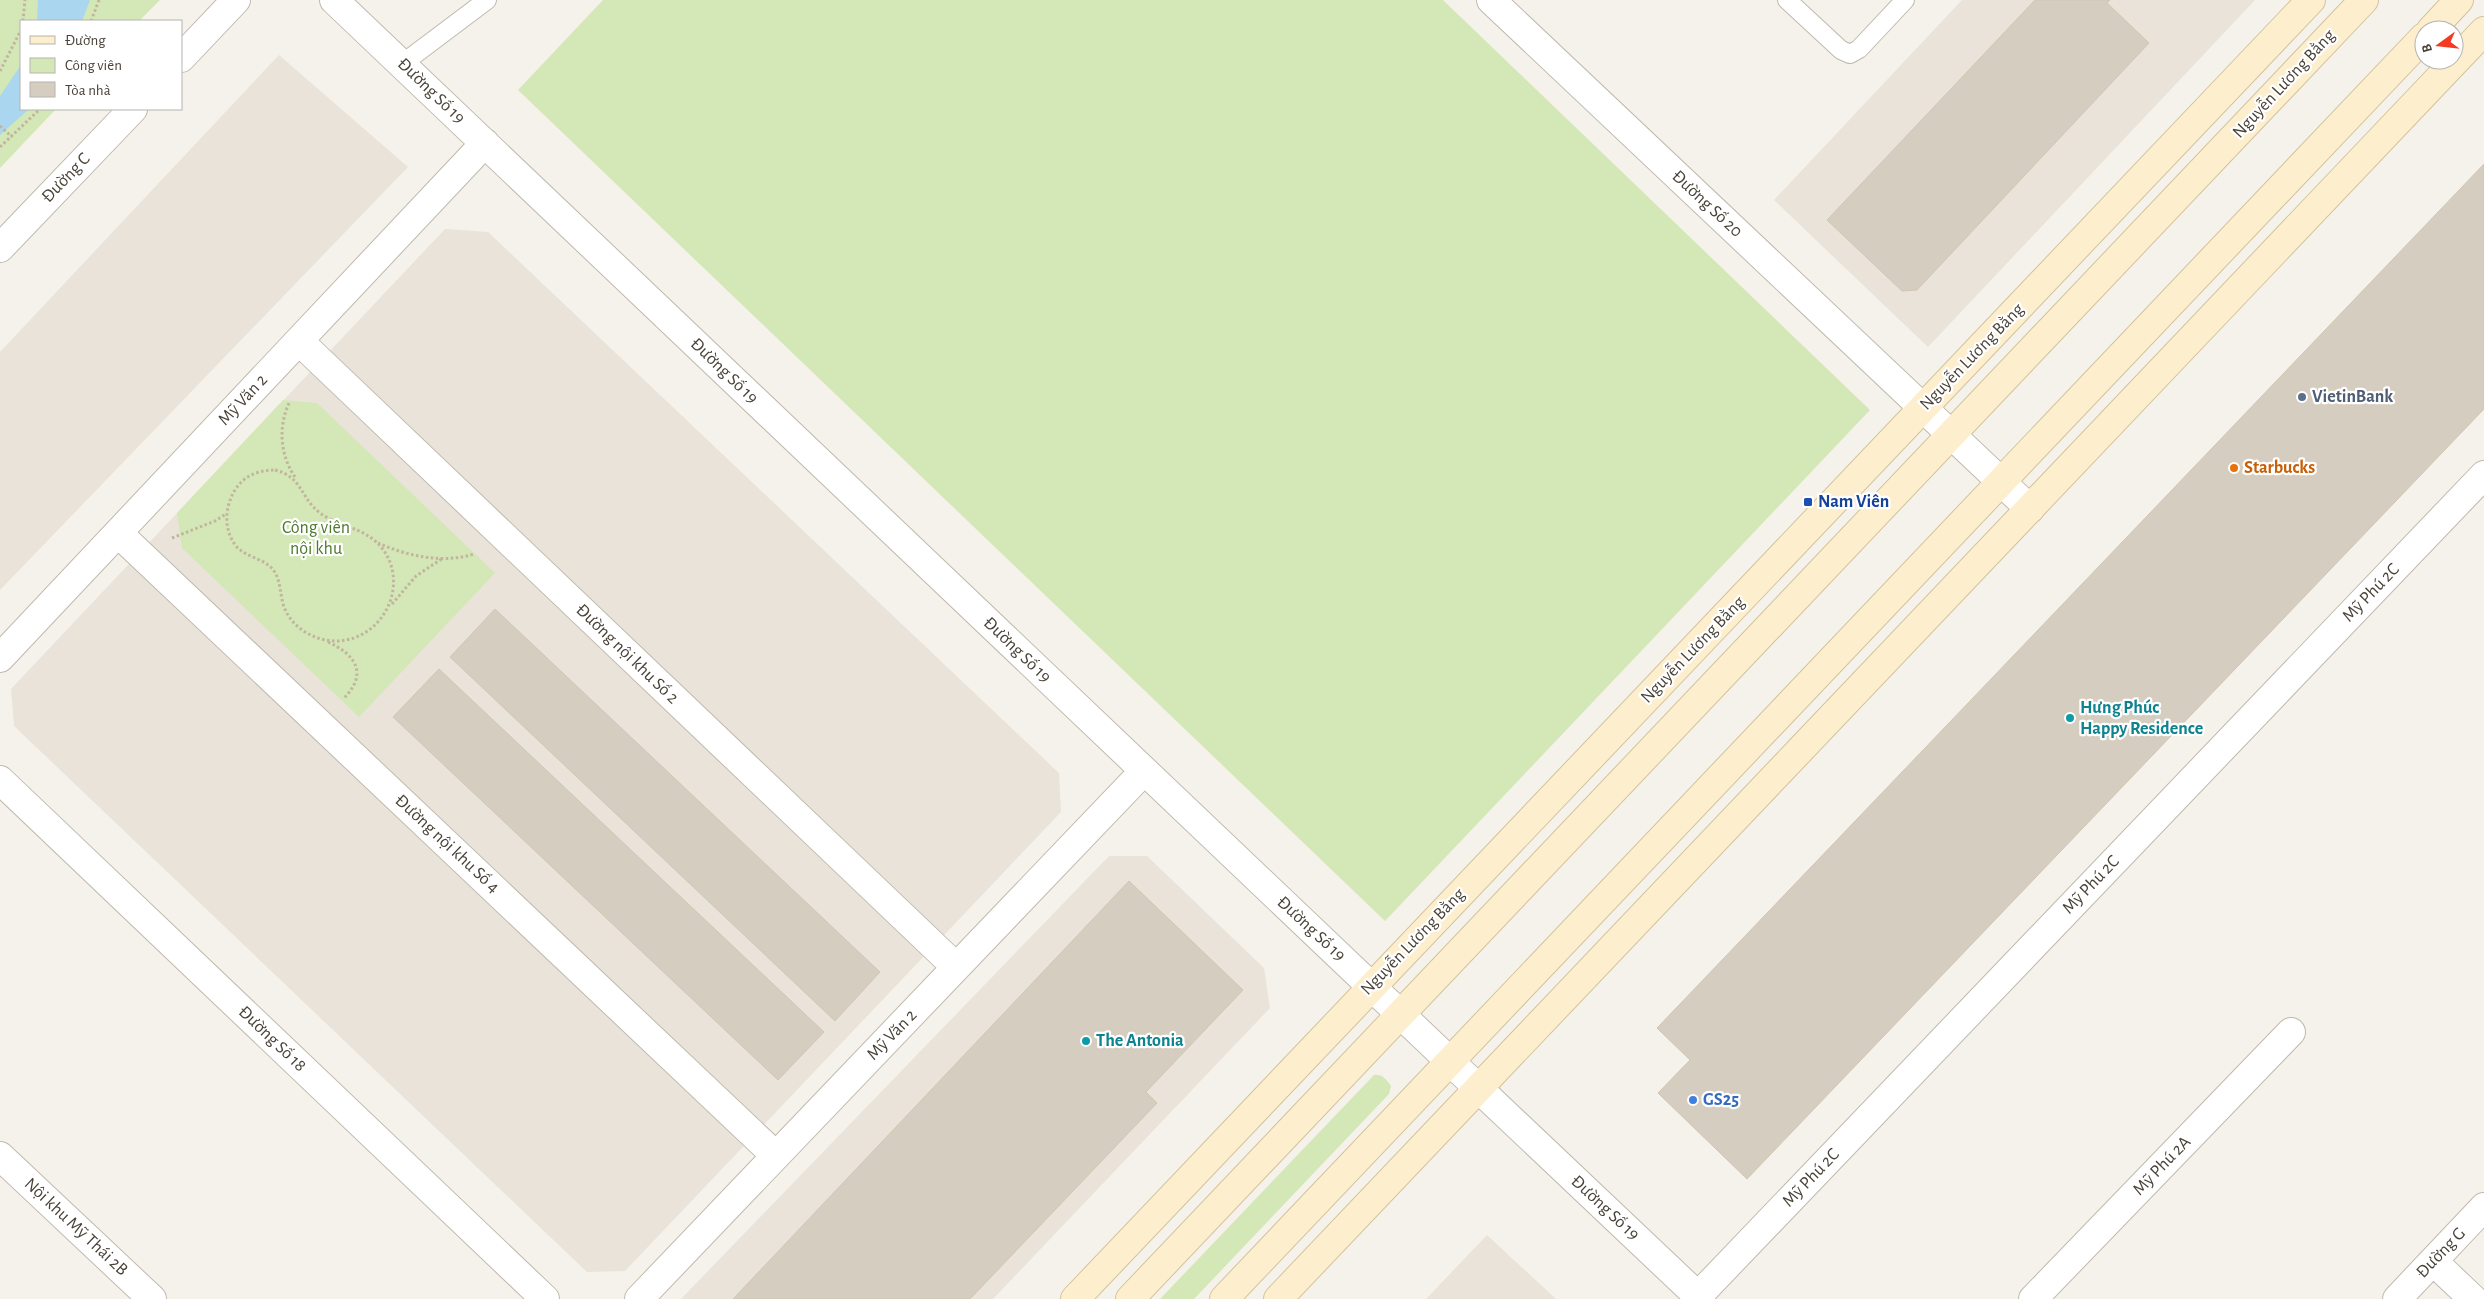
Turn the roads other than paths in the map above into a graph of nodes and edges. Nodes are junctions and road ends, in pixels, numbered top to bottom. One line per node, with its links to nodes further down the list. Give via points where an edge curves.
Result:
1 (236, 0): 13 (street)
2 (334, 0): 14 (street, Đường Số 19)
3 (487, 0): 14 (lane)
4 (1492, 0): 19 (street, Đường Số 20)
5 (1787, 0): 6 (lane, via 1841,50 1850,54 1859,49)
6 (1905, 0)
7 (2311, 0): 19 (main road, Nguyễn Lương Bằng)
8 (2364, 0): 20 (main road, Nguyễn Lương Bằng)
9 (2459, 0): 10 (main road)
10 (2440, 20)
11 (2484, 30): 23 (main road)
12 (2414, 48): 22 (main road)
13 (182, 57)
14 (402, 64): 16 (street, Đường Số 19)
15 (131, 110): 17 (street, Đường C)
16 (485, 143): 18 (street, Mỹ Văn 2); 26 (street, Đường Số 19)
17 (0, 248)
18 (299, 341): 24 (street, Mỹ Văn 2); 28 (street, Đường nội khu Số 2)
19 (1923, 408): 20 (street, Đường Số 20); 29 (main road, Nguyễn Lương Bằng)
20 (1952, 436): 22 (street, Đường Số 20); 30 (main road, Nguyễn Lương Bằng)
21 (2484, 475): 38 (street, Mỹ Phú 2C)
22 (2001, 482): 23 (street, Đường Số 20); 32 (main road)
23 (2030, 509): 33 (main road)
24 (118, 532): 25 (street, Mỹ Văn 2); 35 (street, Đường nội khu Số 4)
25 (0, 658)
26 (1144, 771): 28 (street, Mỹ Văn 2); 29 (street, Đường Số 19)
27 (0, 780): 40 (street, Đường Số 18)
28 (956, 967): 35 (street, Mỹ Văn 2)
29 (1371, 986): 30 (street, Đường Số 19); 42 (main road, Nguyễn Lương Bằng)
30 (1400, 1014): 32 (street, Đường Số 19); 43 (main road, Nguyễn Lương Bằng)
31 (2291, 1032): 46 (street, Mỹ Phú 2A)
32 (1449, 1061): 33 (street, Đường Số 19); 44 (main road)
33 (1478, 1088): 38 (street, Đường Số 19); 45 (main road)
34 (0, 1156): 39 (street, Nội khu Mỹ Thái 2B)
35 (776, 1156): 41 (street, Mỹ Văn 2)
36 (2484, 1207): 37 (street, Đường G)
37 (2433, 1261): 47 (street, Đường G); 48 (street)
38 (1699, 1297)
39 (152, 1299)
40 (545, 1299)
41 (639, 1299)
42 (1075, 1299)
43 (1130, 1299)
44 (1224, 1299)
45 (1278, 1299)
46 (2033, 1299)
47 (2397, 1299)
48 (2473, 1299)

